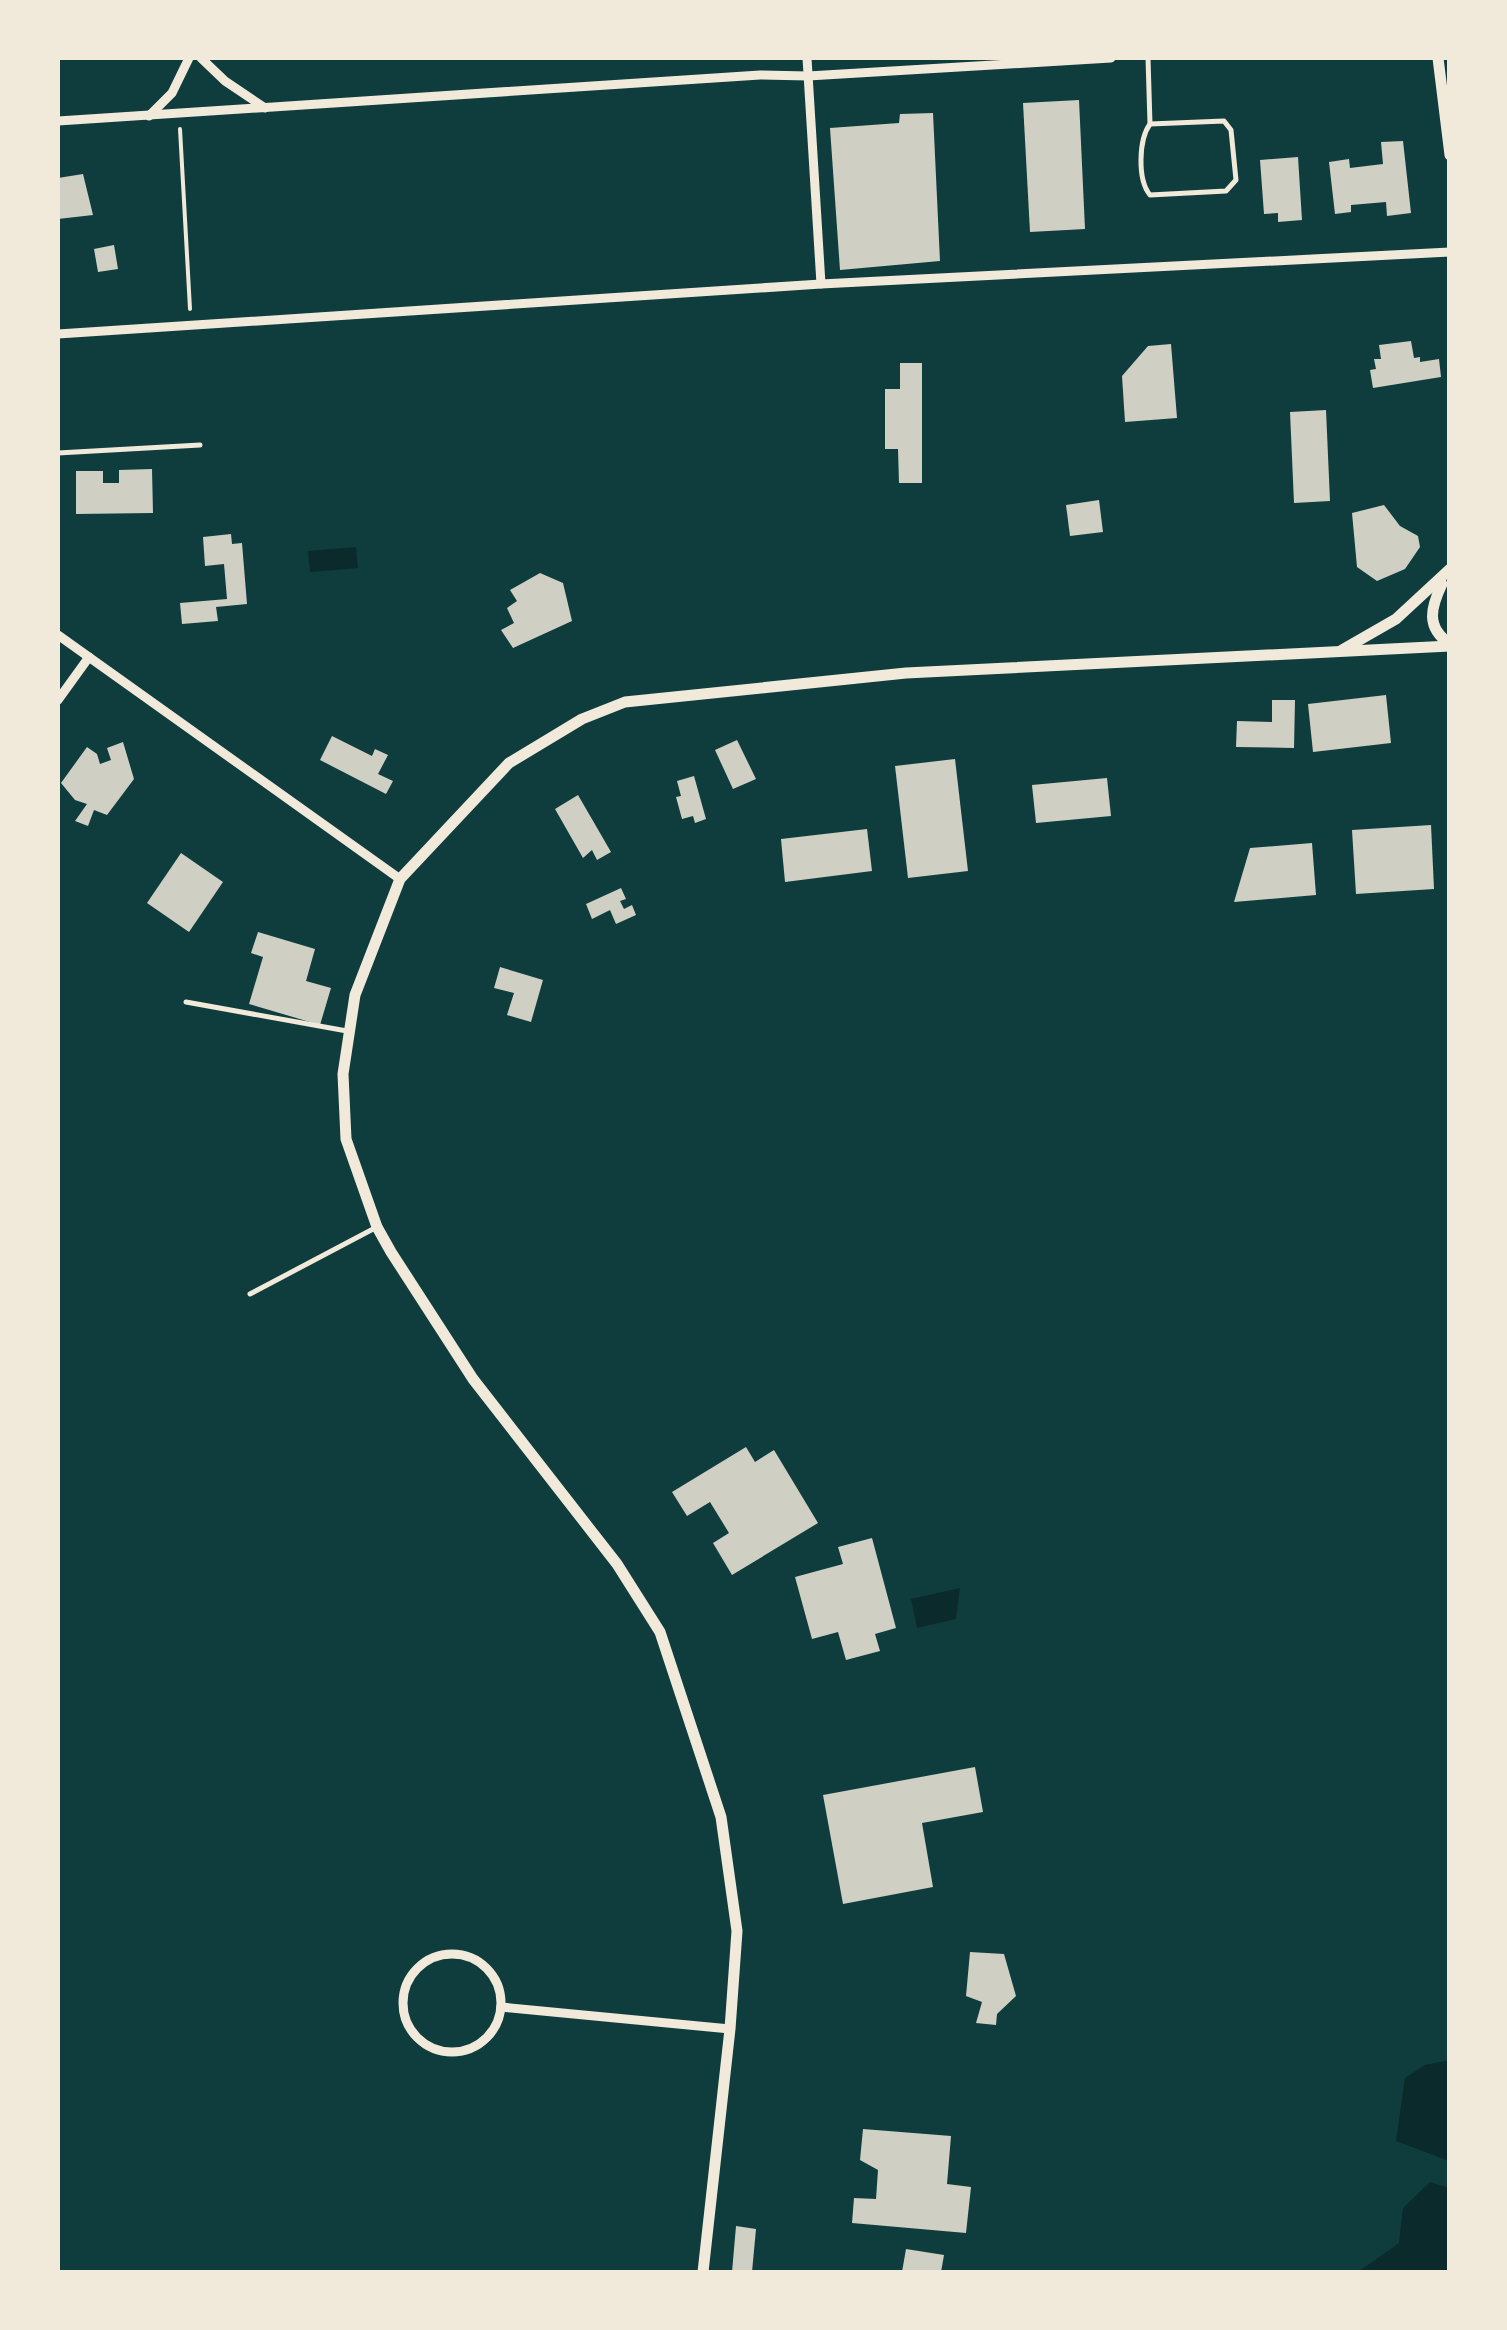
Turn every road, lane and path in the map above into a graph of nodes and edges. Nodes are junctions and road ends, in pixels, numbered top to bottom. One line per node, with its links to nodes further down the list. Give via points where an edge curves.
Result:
1 (189, 58): 12 (street, via 172,93)
2 (200, 58): 10 (street)
3 (808, 58): 8 (street)
4 (1112, 58): 7 (street)
5 (1148, 58): 14 (lane)
6 (1438, 58): 9 (street)
7 (1077, 59): 8 (street)
8 (808, 76): 10 (street); 17 (street)
9 (1446, 93): 15 (street)
10 (266, 108): 11 (street)
11 (179, 114): 12 (street); 18 (path)
12 (148, 116): 13 (street)
13 (58, 120)
14 (1150, 124): 14 (lane, via 1142,135 1144,188 1150,195 1226,191 1236,180 1231,130 1224,122)
15 (1450, 155)
16 (1450, 252): 17 (street)
17 (821, 284): 18 (street)
18 (190, 326): 19 (street)
19 (58, 334)
20 (200, 445): 21 (lane)
21 (58, 453)
22 (1448, 572): 24 (street, via 1431,616); 25 (street, via 1396,619)
23 (58, 635): 26 (street)
24 (1450, 645): 25 (street)
25 (1336, 652): 28 (street, via 906,673 625,702 509,763)
26 (89, 656): 27 (street); 28 (street)
27 (58, 700)
28 (400, 879): 30 (street, via 355,994)
29 (186, 1002): 30 (lane)
30 (350, 1032): 31 (street, via 343,1074 346,1139)
31 (378, 1227): 32 (lane); 34 (street, via 472,1379 616,1564 660,1632 721,1817 737,1931)
32 (250, 1294)
33 (500, 2007): 33 (street, via 494,1977 455,1954 439,1955 413,1972 402,2001 412,2033 440,2051 457,2052 487,2037); 34 (street)
34 (730, 2029): 35 (street)
35 (703, 2272)

